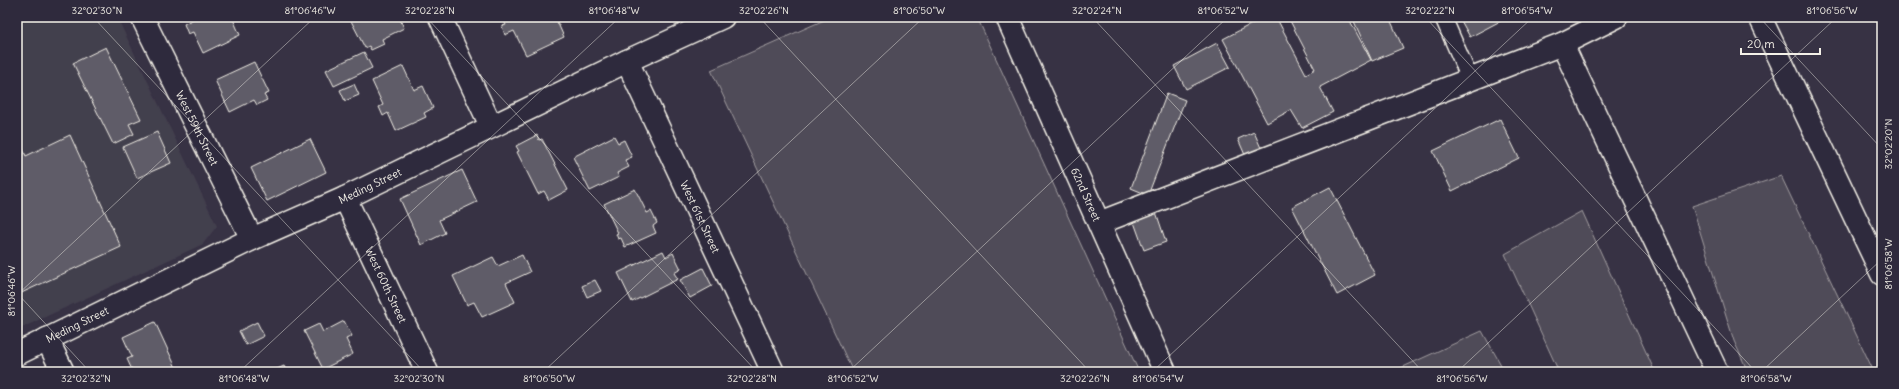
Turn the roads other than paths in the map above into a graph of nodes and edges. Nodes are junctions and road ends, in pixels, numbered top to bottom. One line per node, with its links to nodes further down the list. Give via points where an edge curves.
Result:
1 (142, 17): 14 (street, West 59th Street)
2 (440, 17): 11 (street)
3 (723, 17): 9 (street, Meding Street)
4 (1007, 17): 13 (street, 62nd Street)
5 (1443, 17): 10 (lane)
6 (1616, 17): 8 (street)
7 (1760, 17): 15 (street)
8 (1562, 44): 10 (street); 22 (street)
9 (627, 60): 11 (street, Meding Street); 20 (street, West 61st Street)
10 (1470, 79): 13 (street)
11 (491, 126): 12 (street, Meding Street)
12 (345, 198): 14 (street, Meding Street); 19 (street, West 60th Street)
13 (1099, 223): 21 (street, 62nd Street)
14 (252, 239): 16 (street, Meding Street)
15 (1882, 274)
16 (47, 339): 17 (street, Meding Street); 18 (street)
17 (17, 354)
18 (63, 372)
19 (427, 372)
20 (773, 372)
21 (1165, 372)
22 (1717, 372)

